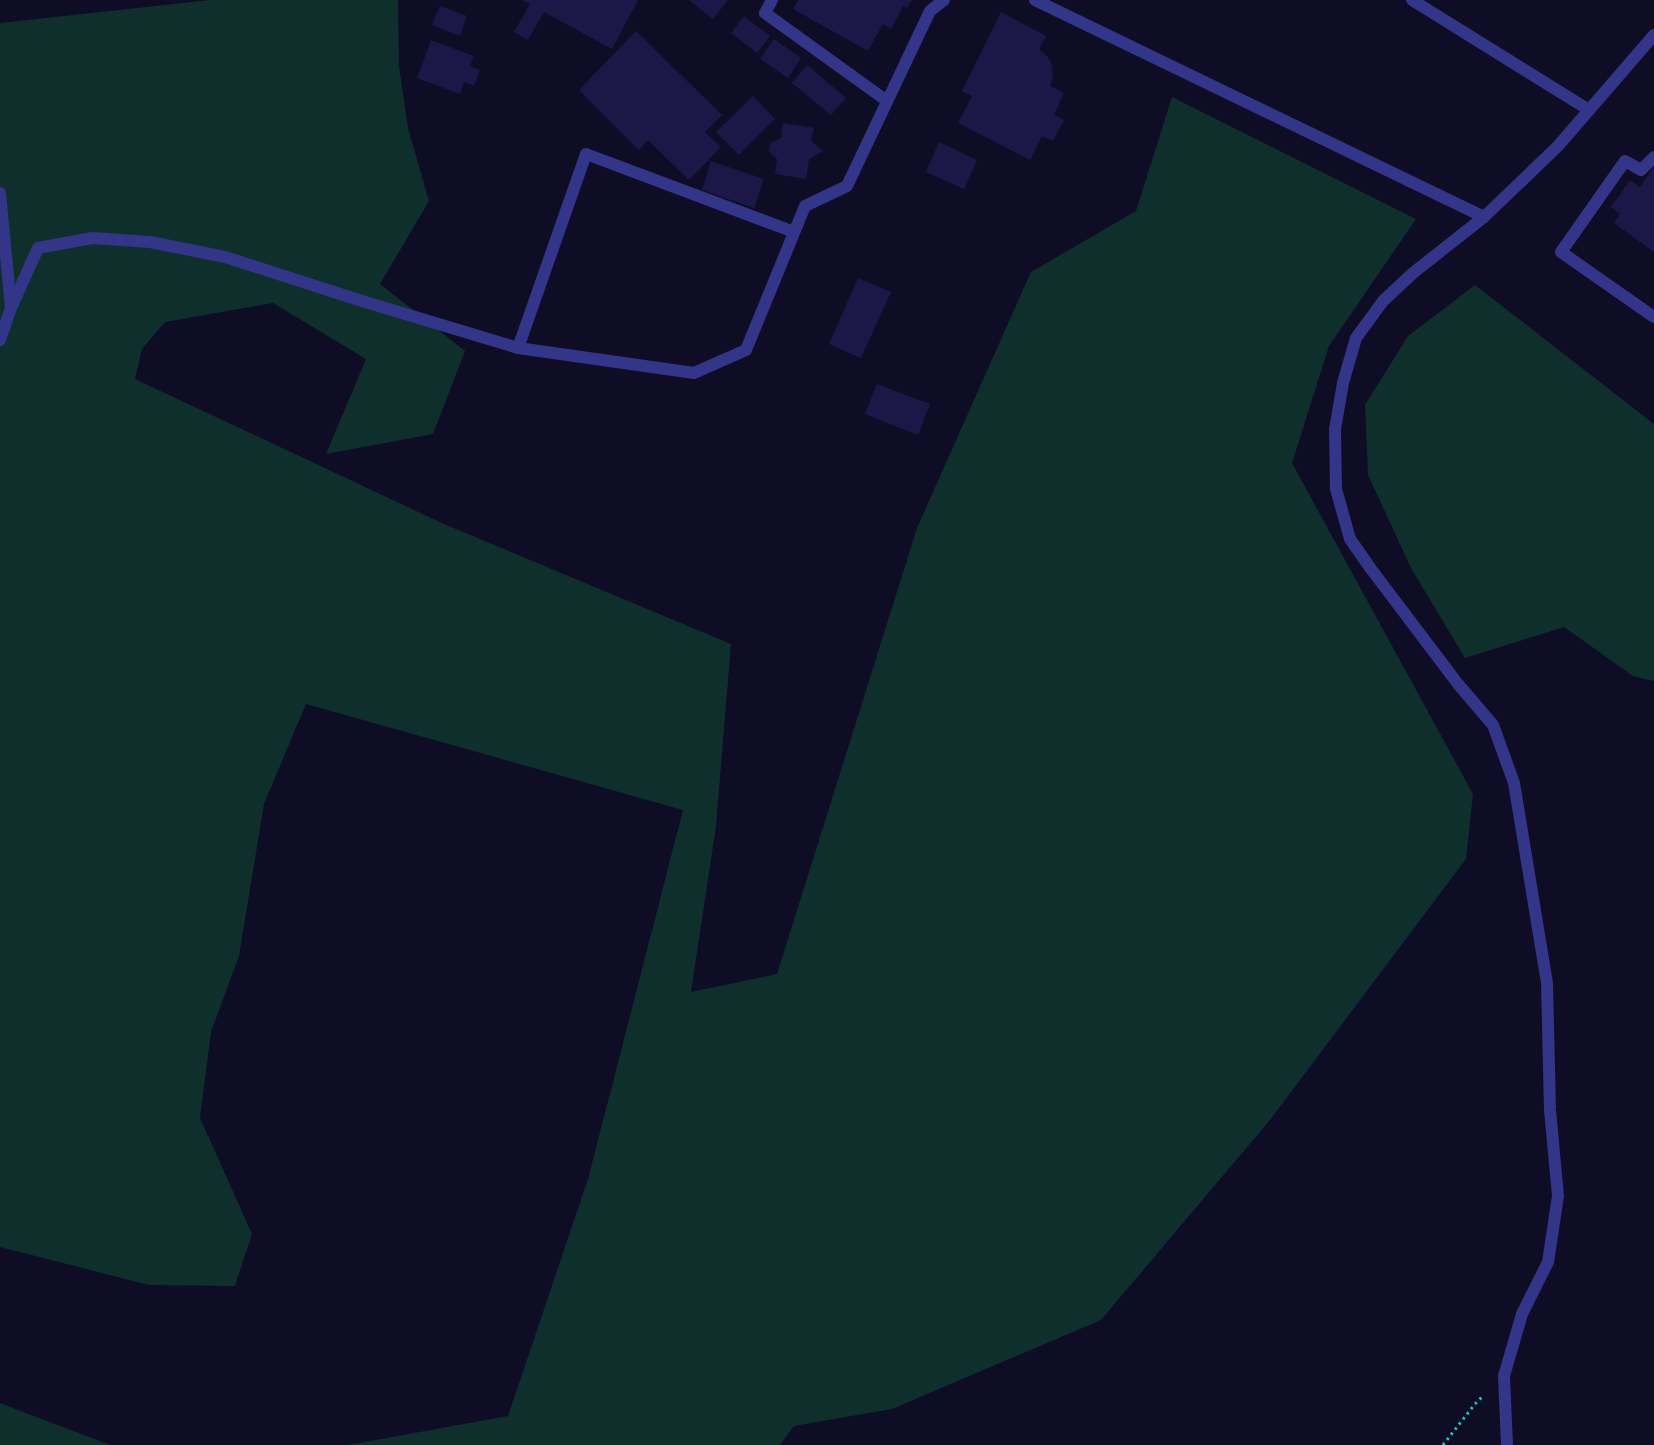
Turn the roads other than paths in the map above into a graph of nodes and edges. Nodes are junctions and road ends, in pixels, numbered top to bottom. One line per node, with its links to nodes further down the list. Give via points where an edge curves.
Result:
1 (772, 0): 6 (street, via 765,12)
2 (944, 0): 6 (street, via 930,11)
3 (1035, 0): 10 (street)
4 (1412, 0): 7 (street)
5 (1654, 35): 7 (street)
6 (887, 101): 11 (street, via 847,186 805,206)
7 (1589, 110): 10 (street, via 1558,146)
8 (1654, 157): 13 (street, via 1641,170 1625,161 1561,252)
9 (0, 193): 12 (street)
10 (1484, 217): 16 (street, via 1383,301 1356,338 1334,429 1336,489 1350,539 1458,684 1493,725 1514,783 1547,983 1550,1110 1558,1196 1548,1262 1522,1314 1504,1376)
11 (794, 232): 15 (street, via 746,350 694,373); 15 (street, via 586,154)
12 (11, 308): 14 (street); 15 (street, via 38,248 92,238 150,242 225,257)
13 (1654, 318)
14 (0, 340)
15 (518, 348)
16 (1507, 1445)

